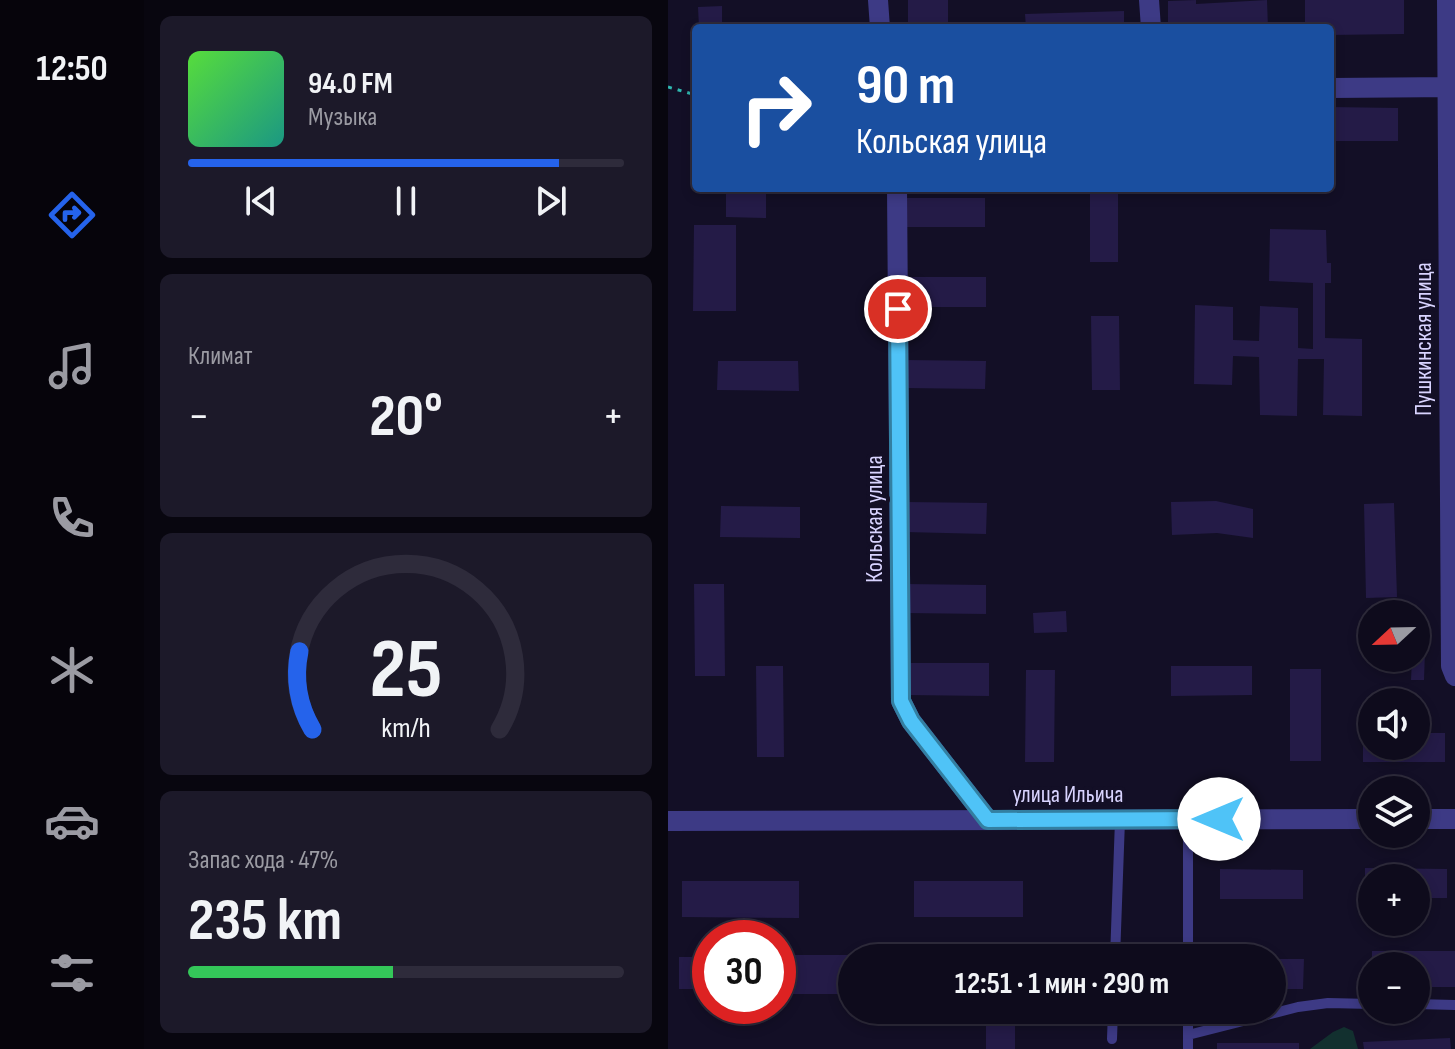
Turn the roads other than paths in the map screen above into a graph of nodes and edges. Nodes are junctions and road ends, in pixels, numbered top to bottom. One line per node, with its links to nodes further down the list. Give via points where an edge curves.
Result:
1 (878, 0): 4 (street)
2 (1149, 0): 5 (street)
3 (1447, 0): 6 (street, Пушкинская улица)
4 (880, 24)
5 (1151, 24)
6 (1451, 87): 7 (street); 9 (street, Пушкинская улица)
7 (1334, 88)
8 (897, 192): 15 (street, Кольская улица, via 901,701)
9 (1452, 370): 10 (street, Пушкинская улица)
10 (1455, 676)
11 (1188, 819): 12 (street, улица Ильича); 16 (street, улица Ильича); 19 (lane)
12 (1358, 819)
13 (1430, 819): 14 (street)
14 (1455, 819)
15 (988, 820): 16 (street, улица Ильича); 17 (street, улица Ильича)
16 (1120, 820): 18 (lane)
17 (668, 821)
18 (1116, 944)
19 (1188, 944)
20 (1358, 1004): 25 (lane, via 1298,1007)
21 (1430, 1004): 22 (lane)
22 (1455, 1005)
23 (1113, 1024): 26 (lane)
24 (1188, 1024): 25 (lane)
25 (1188, 1035): 27 (lane)
26 (1112, 1039)
27 (1188, 1049)

